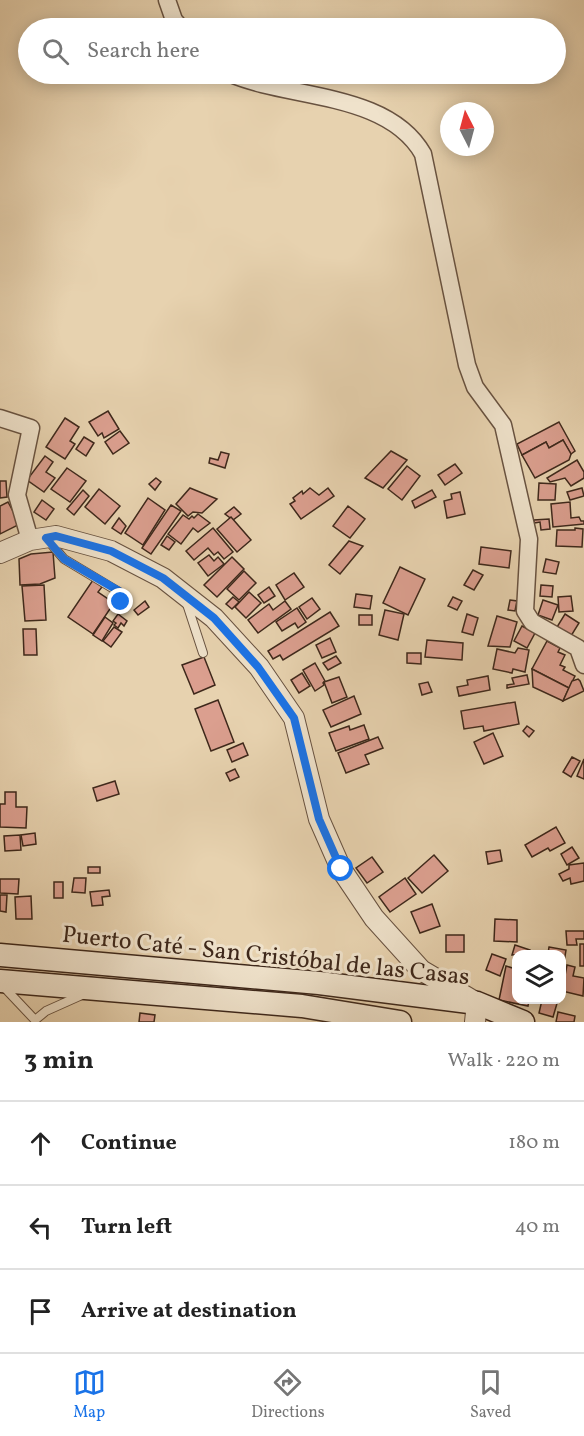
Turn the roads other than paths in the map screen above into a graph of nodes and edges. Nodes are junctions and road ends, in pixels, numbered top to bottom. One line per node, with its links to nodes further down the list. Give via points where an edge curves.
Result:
1 (167, 0): 2 (street)
2 (173, 18)
3 (262, 84): 10 (street, via 354,104 388,120 416,142 423,154 467,365 475,387 503,425 530,539 525,611 532,622 578,648)
4 (0, 418): 5 (street, via 31,428 17,495)
5 (38, 539): 6 (street); 7 (street, via 56,536 111,551 163,578); 8 (lane, via 119,591 121,602)
6 (0, 553)
7 (184, 594): 9 (lane); 14 (street, via 214,618 258,667 294,718 319,819 341,869 374,918 422,970)
8 (116, 608)
9 (203, 652)
10 (584, 665)
11 (0, 955): 14 (main road, Puerto Caté - San Cristóbal de las Casas, via 319,983)
12 (0, 981): 13 (main road, Puerto Caté - San Cristóbal de las Casas); 13 (lane, via 35,1020)
13 (94, 989): 15 (main road, Puerto Caté - San Cristóbal de las Casas)
14 (476, 1012): 16 (main road, Puerto Caté - San Cristóbal de las Casas)
15 (400, 1022)
16 (523, 1022)

